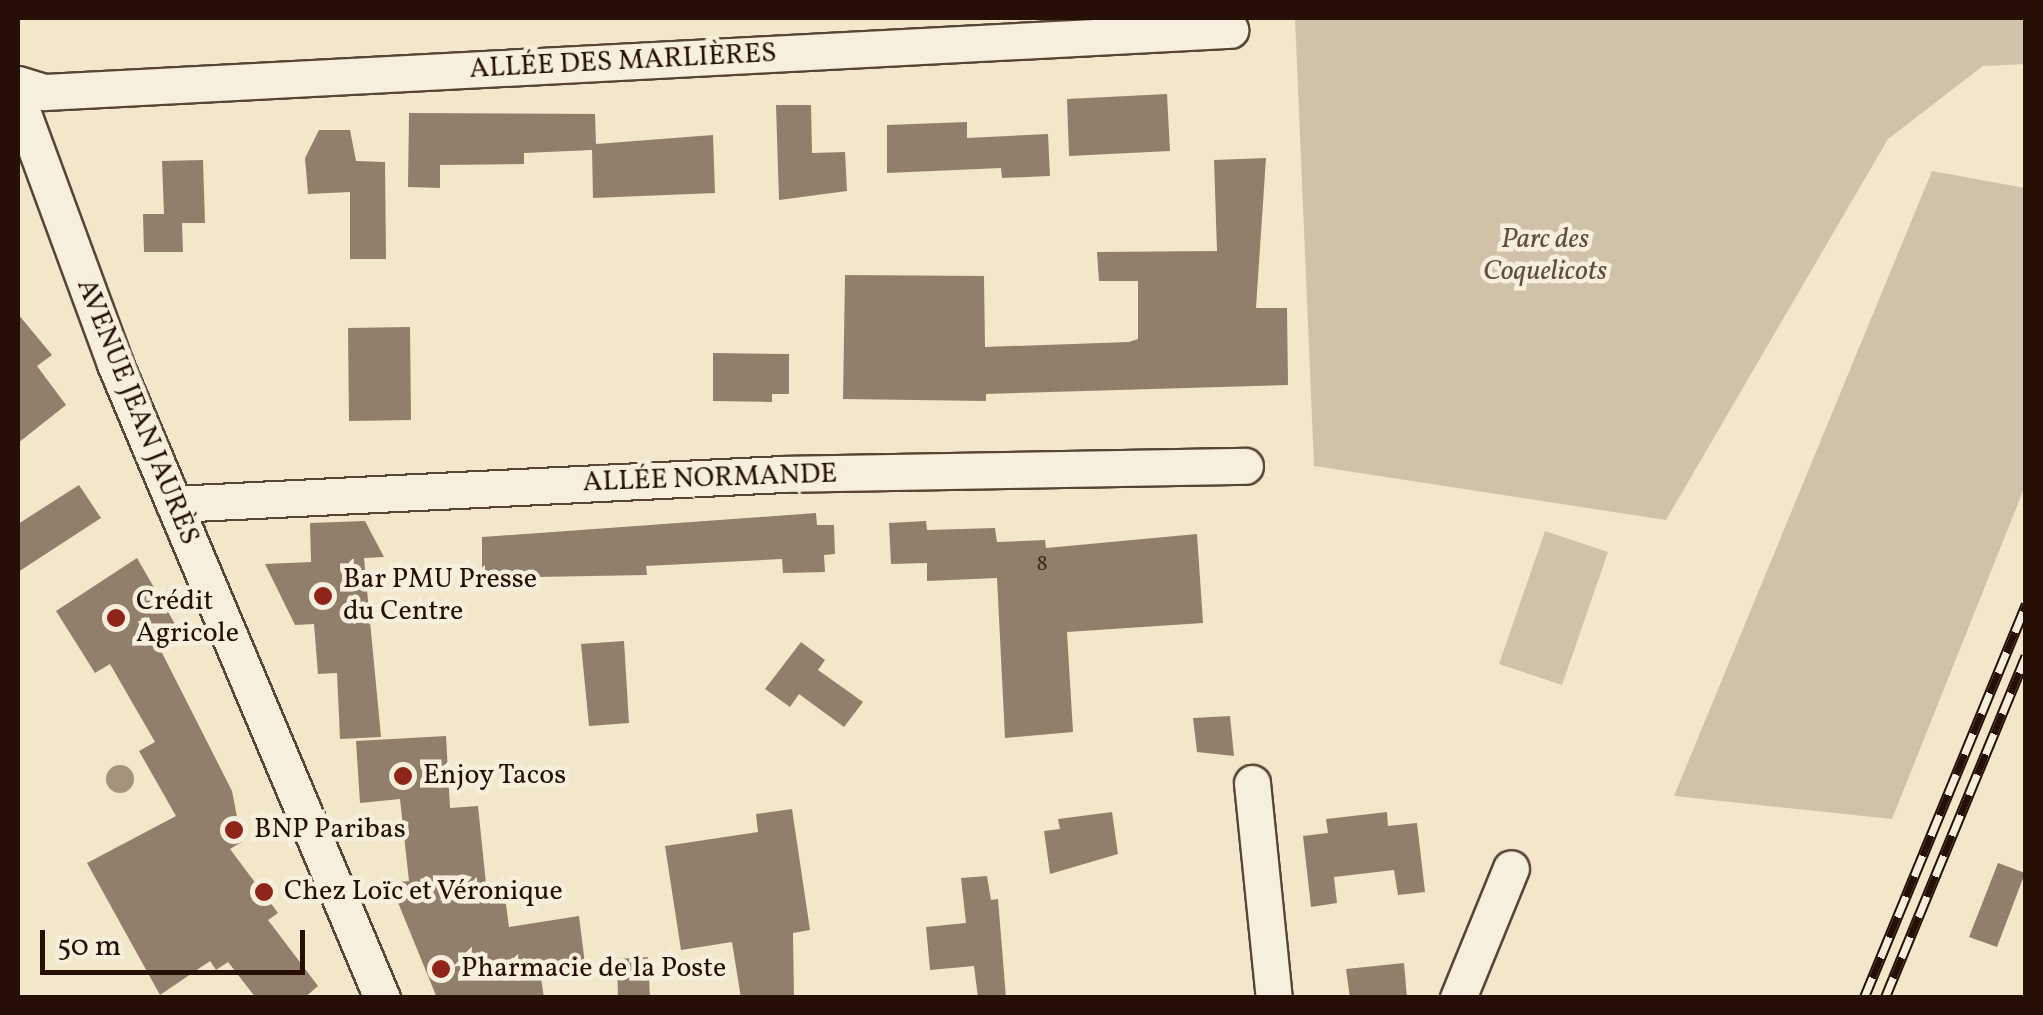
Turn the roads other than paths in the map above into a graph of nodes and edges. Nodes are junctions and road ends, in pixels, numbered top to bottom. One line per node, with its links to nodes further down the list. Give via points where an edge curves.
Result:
1 (1230, 30): 2 (street, ALLÉE DES MARLIÈRES, via 45,92)
2 (18, 84)
3 (18, 100): 5 (street, AVENUE JEAN JAURÈS)
4 (1245, 466): 5 (street, ALLÉE NORMANDE, via 782,474)
5 (174, 504): 8 (street, AVENUE JEAN JAURÈS)
6 (1252, 783): 9 (street)
7 (1512, 868): 10 (street)
8 (382, 998)
9 (1274, 998)
10 (1458, 998)

